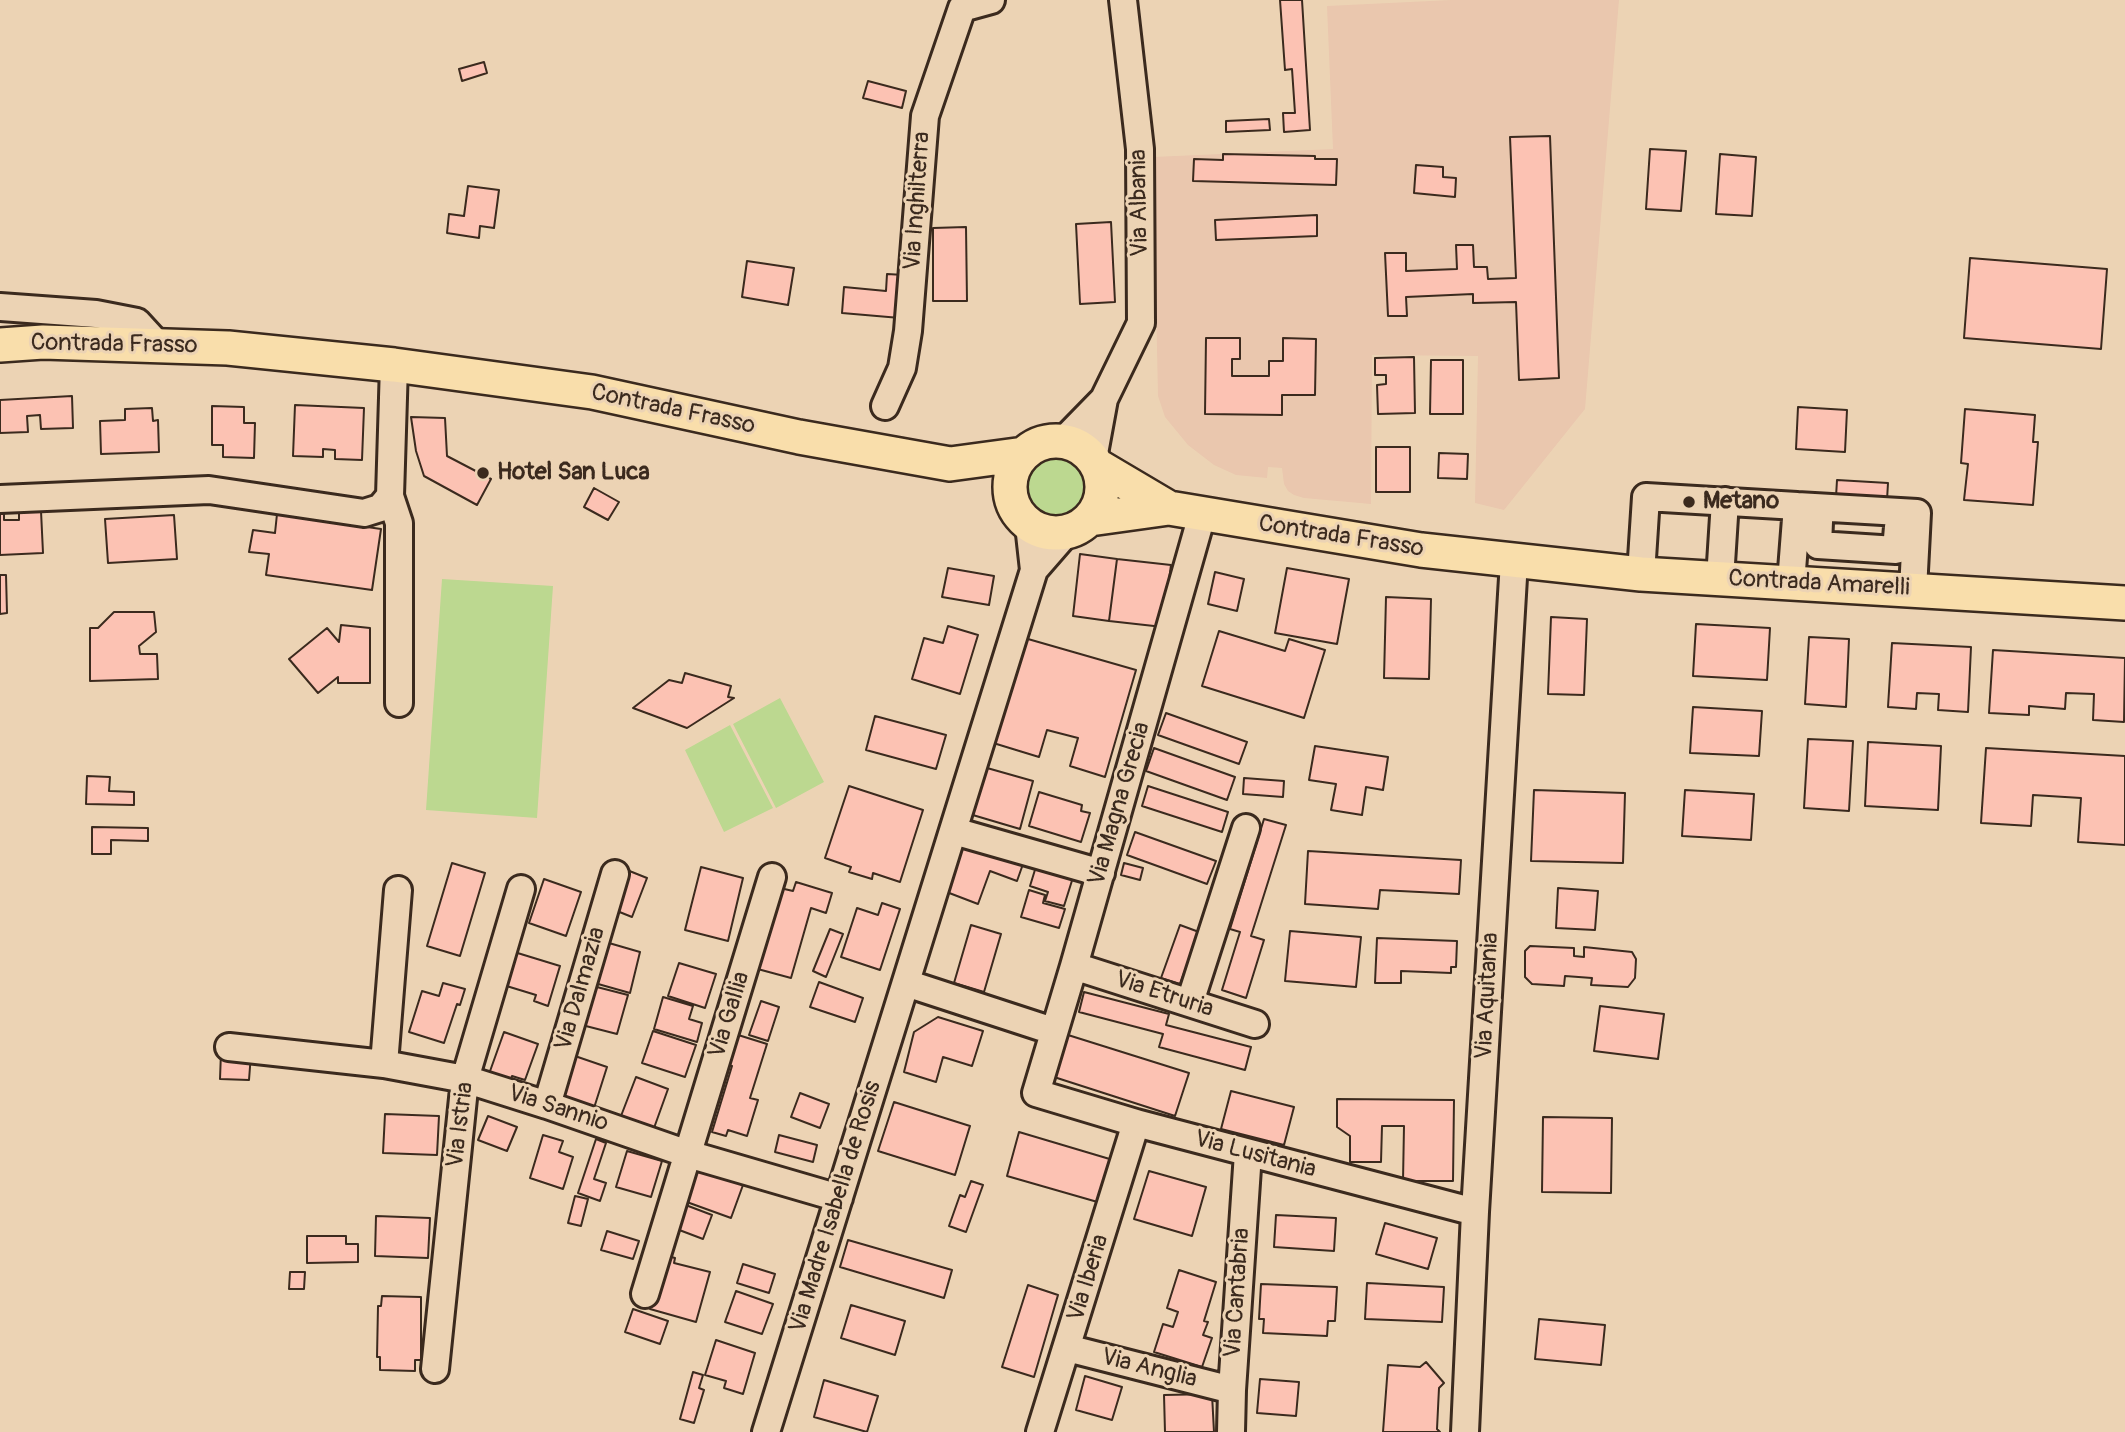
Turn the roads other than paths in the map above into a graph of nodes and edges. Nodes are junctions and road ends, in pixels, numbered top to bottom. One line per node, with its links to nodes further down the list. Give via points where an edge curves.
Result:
1 (991, 0): 3 (street)
2 (1123, 0): 8 (street, Via Albania, via 1140,149 1142,310 1138,331)
3 (960, 4): 9 (street, Via Inghilterra, via 925,116 908,331 902,368)
4 (0, 307): 5 (street, Contrada Frasso, via 96,314)
5 (148, 334): 6 (main road, Contrada Frasso); 7 (main road, Contrada Frasso, via 228,348)
6 (0, 345)
7 (394, 365): 13 (main road, Contrada Frasso, via 592,392); 14 (street)
8 (1104, 399): 10 (street, Via Albania); 12 (street, Via Albania)
9 (885, 406)
10 (1063, 441): 11 (main road, via 1035,446); 12 (main road, via 1076,445)
11 (1024, 454): 13 (main road, Contrada Frasso); 18 (main road, via 1011,478 1010,491)
12 (1095, 462): 17 (main road, Contrada Frasso); 21 (main road, via 1102,496 1098,508)
13 (950, 464): 18 (main road, Contrada Frasso)
14 (390, 496): 15 (street, via 380,508 364,513 209,490); 30 (street, via 399,523)
15 (0, 499)
16 (1725, 501): 20 (street); 25 (street, via 1646,497); 26 (street)
17 (1169, 508): 19 (main road, Contrada Frasso); 21 (main road, Contrada Frasso)
18 (1021, 514): 21 (main road, via 1040,531 1054,534); 24 (street, Via Madre Isabella de Rosis)
19 (1202, 515): 23 (main road, Contrada Frasso); 33 (street, Via Magna Grecia)
20 (1813, 517): 22 (street); 22 (street, via 1818,545 1896,550); 27 (street)
21 (1079, 526): 24 (street, Via Madre Isabella de Rosis)
22 (1898, 526): 28 (street, via 1917,513)
23 (1514, 561): 25 (main road, Contrada Amarelli); 52 (street, Via Aquitania)
24 (1034, 570): 32 (street, Via Madre Isabella de Rosis)
25 (1641, 574): 26 (main road, Contrada Amarelli)
26 (1720, 579): 27 (main road, Contrada Amarelli)
27 (1791, 583): 28 (main road, Contrada Amarelli)
28 (1913, 590): 29 (main road, Contrada Amarelli)
29 (2125, 603)
30 (398, 703)
31 (1246, 828): 40 (street)
32 (954, 831): 33 (street); 39 (street, Via Madre Isabella de Rosis)
33 (1101, 873): 38 (street, Via Magna Grecia)
34 (615, 874): 47 (street, Via Dalmazia)
35 (772, 877): 50 (street, Via Gallia)
36 (521, 889): 45 (street, Via Istria)
37 (398, 890): 44 (street)
38 (1074, 965): 40 (street, Via Etruria); 42 (street, Via Magna Grecia)
39 (906, 983): 42 (street); 51 (street, Via Madre Isabella de Rosis)
40 (1189, 1002): 41 (street, Via Etruria)
41 (1255, 1024)
42 (1053, 1031): 46 (street, Via Magna Grecia)
43 (229, 1047): 44 (street, Via Sannio)
44 (384, 1064): 45 (street, Via Sannio)
45 (466, 1079): 47 (street, Via Sannio); 55 (street, Via Istria)
46 (1036, 1093): 48 (street, Via Lusitania)
47 (547, 1105): 50 (street, Via Sannio)
48 (1136, 1123): 49 (street, Via Lusitania); 54 (street, Via Iberia)
49 (1248, 1153): 52 (street, Via Lusitania); 56 (street, Via Cantabria)
50 (688, 1154): 51 (street, Via Sannio); 53 (street)
51 (839, 1198): 57 (street, Via Madre Isabella de Rosis)
52 (1475, 1212): 60 (street, Via Aquitania)
53 (645, 1294)
54 (1067, 1349): 56 (street, Via Anglia); 58 (street, Via Iberia)
55 (435, 1368)
56 (1232, 1390): 59 (street, Via Cantabria)
57 (766, 1432)
58 (1040, 1432)
59 (1231, 1432)
60 (1465, 1432)

